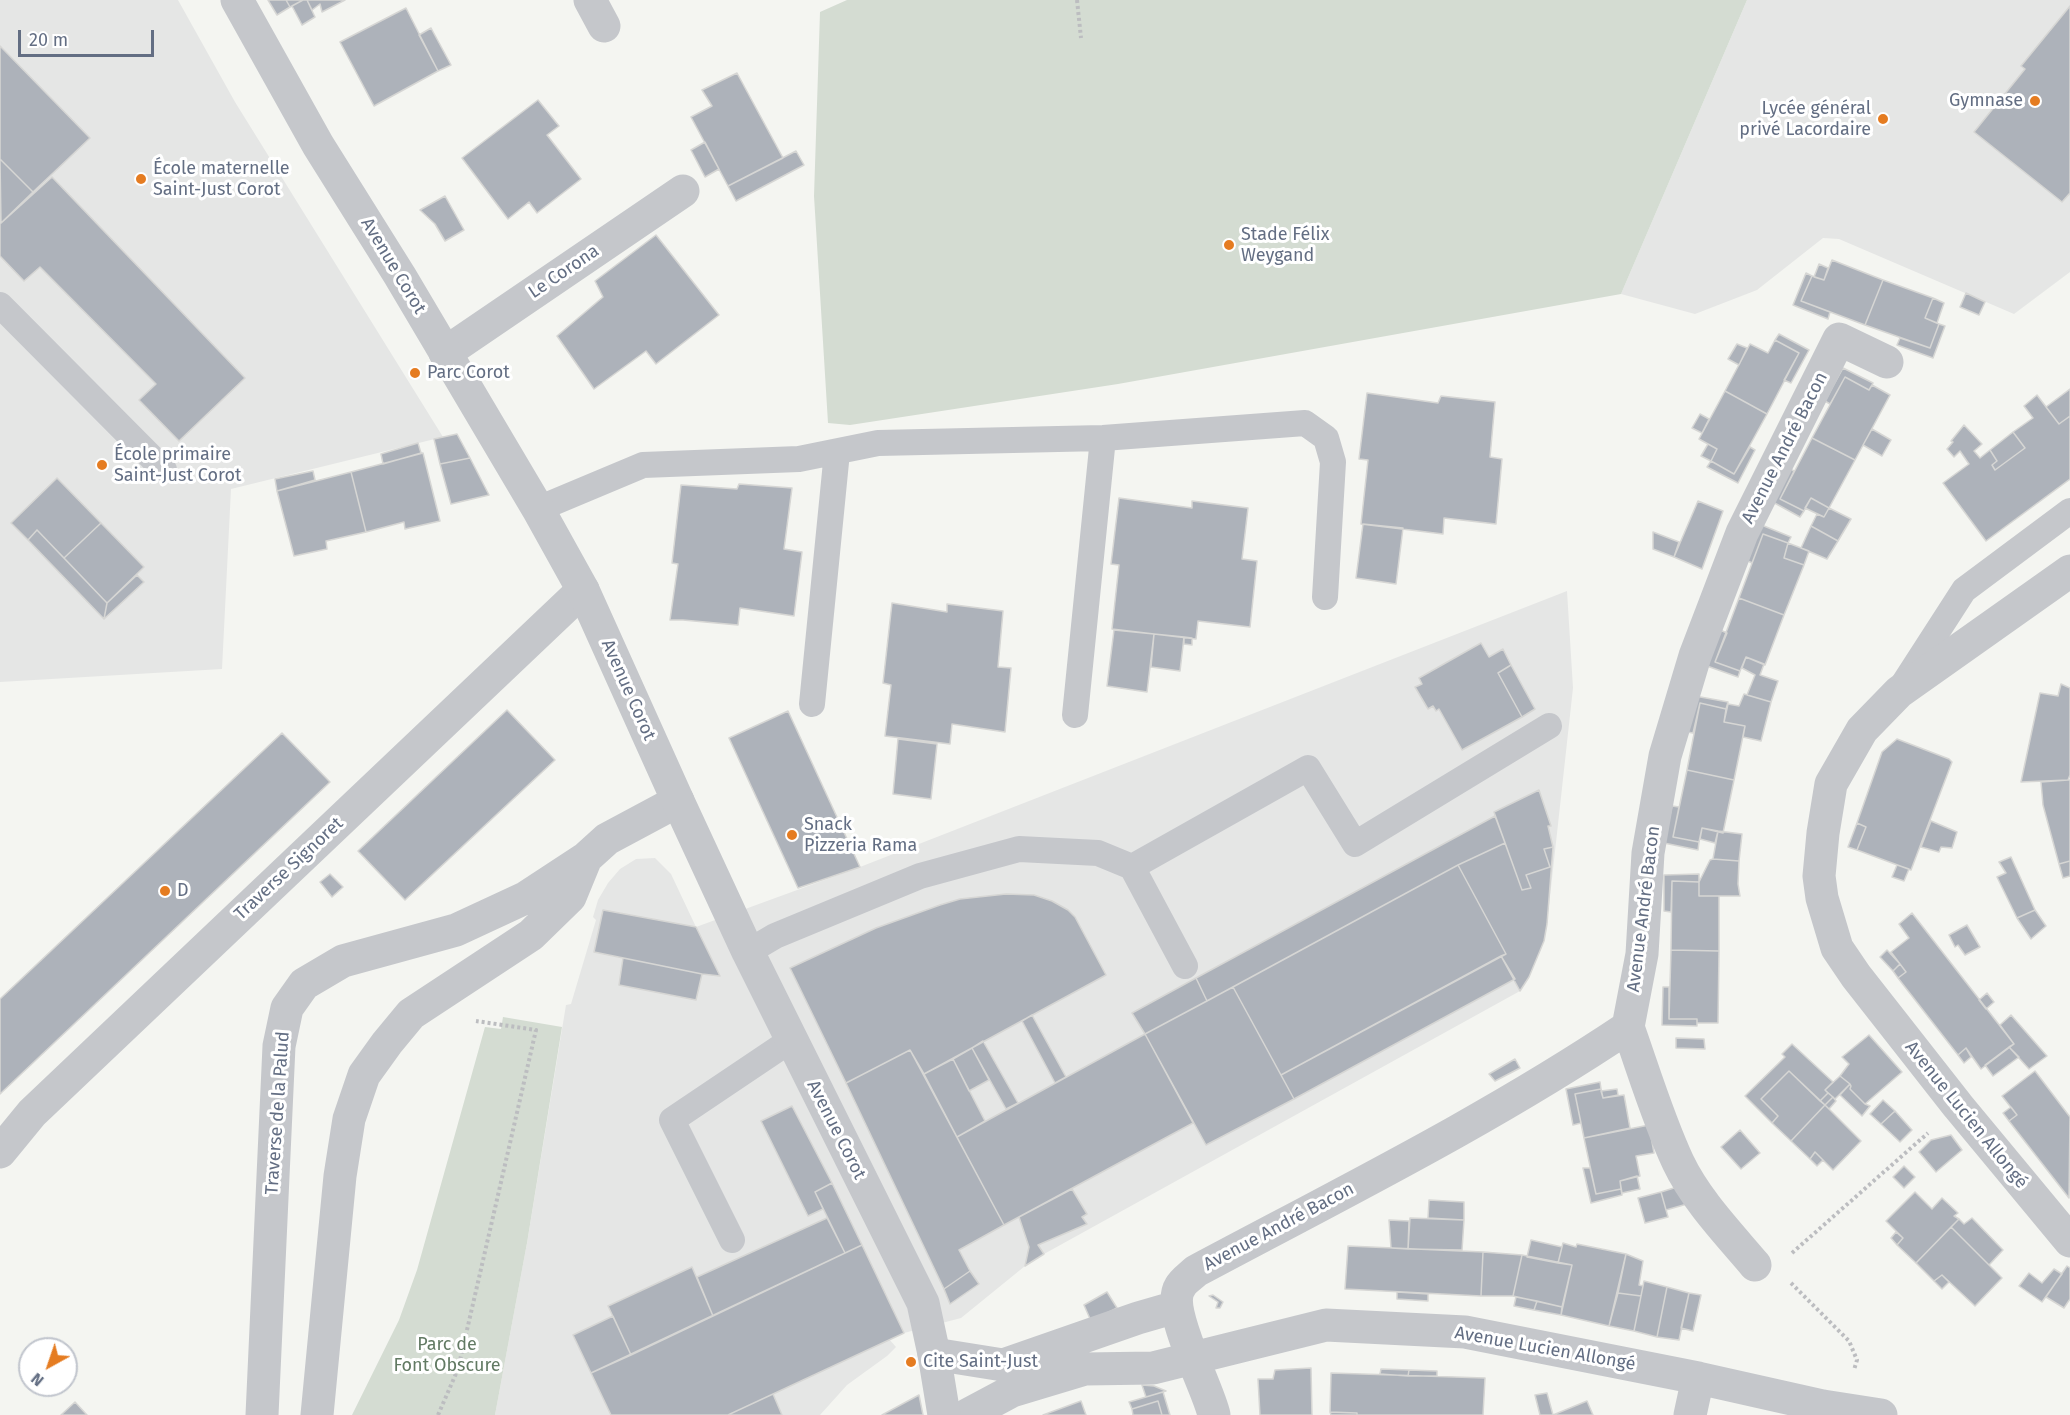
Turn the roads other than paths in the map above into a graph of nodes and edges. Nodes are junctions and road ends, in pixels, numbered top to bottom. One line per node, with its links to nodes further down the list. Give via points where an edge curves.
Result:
1 (237, 0): 4 (street, Avenue Corot, via 318,145)
2 (683, 191): 4 (street, Le Corona)
3 (0, 305): 8 (lane)
4 (445, 353): 9 (street, Avenue Corot)
5 (1887, 362): 23 (street, Avenue André Bacon, via 1839,339 1742,533 1695,656 1665,756 1648,853 1642,954)
6 (1103, 438): 7 (lane, via 878,443); 13 (lane, via 1305,423 1326,438 1333,462); 16 (lane)
7 (837, 452): 9 (lane, via 799,459 643,465); 15 (lane)
8 (164, 470)
9 (538, 509): 12 (street, Avenue Corot)
10 (2070, 511): 14 (lane, via 1964,590)
11 (2070, 571): 14 (street, Avenue Lucien Allongé)
12 (583, 590): 18 (street, Avenue Corot); 25 (street, Traverse Signoret)
13 (1325, 597)
14 (1899, 692): 29 (street, Avenue Lucien Allongé, via 1862,730 1831,784 1819,876 1837,948 1958,1106)
15 (812, 704)
16 (1075, 715)
17 (1549, 726): 20 (lane, via 1355,844 1308,768)
18 (678, 801): 19 (street, Traverse de la Palud, via 607,839); 21 (street, Avenue Corot)
19 (586, 858): 36 (street, Traverse de la Palud, via 525,898 456,930 343,961 304,984 287,1008 279,1046); 37 (street, Traverse de la Palud, via 570,897 531,935 411,1014 364,1076 349,1119 340,1176)
20 (1132, 867): 21 (lane, via 1098,853 1018,849 920,876 775,936); 22 (lane)
21 (748, 952): 24 (street, Avenue Corot)
22 (1185, 966)
23 (1628, 1027): 30 (street, via 1679,1163 1711,1213); 31 (street, Avenue André Bacon, via 1505,1105 1196,1271 1179,1288)
24 (790, 1040): 28 (lane, via 672,1120); 32 (street, Avenue Corot, via 923,1303)
25 (32, 1113): 26 (lane); 27 (street, Traverse Signoret)
26 (0, 1137)
27 (0, 1152)
28 (732, 1240)
29 (2070, 1241)
30 (1765, 1266)
31 (1176, 1307): 32 (street, via 1004,1365); 33 (street)
32 (934, 1354): 38 (street, Avenue Corot)
33 (1192, 1358): 34 (street, Avenue Lucien Allongé, via 1326,1325 1466,1332); 39 (street, Avenue Lucien Allongé, via 1154,1368 1085,1369 1012,1391); 40 (street)
34 (1698, 1378): 35 (street, Avenue Lucien Allongé); 41 (street)
35 (1814, 1411): 42 (street, Avenue Lucien Allongé)
36 (262, 1415)
37 (317, 1415)
38 (944, 1415)
39 (968, 1415)
40 (1214, 1415)
41 (1690, 1415)
42 (1881, 1415)

